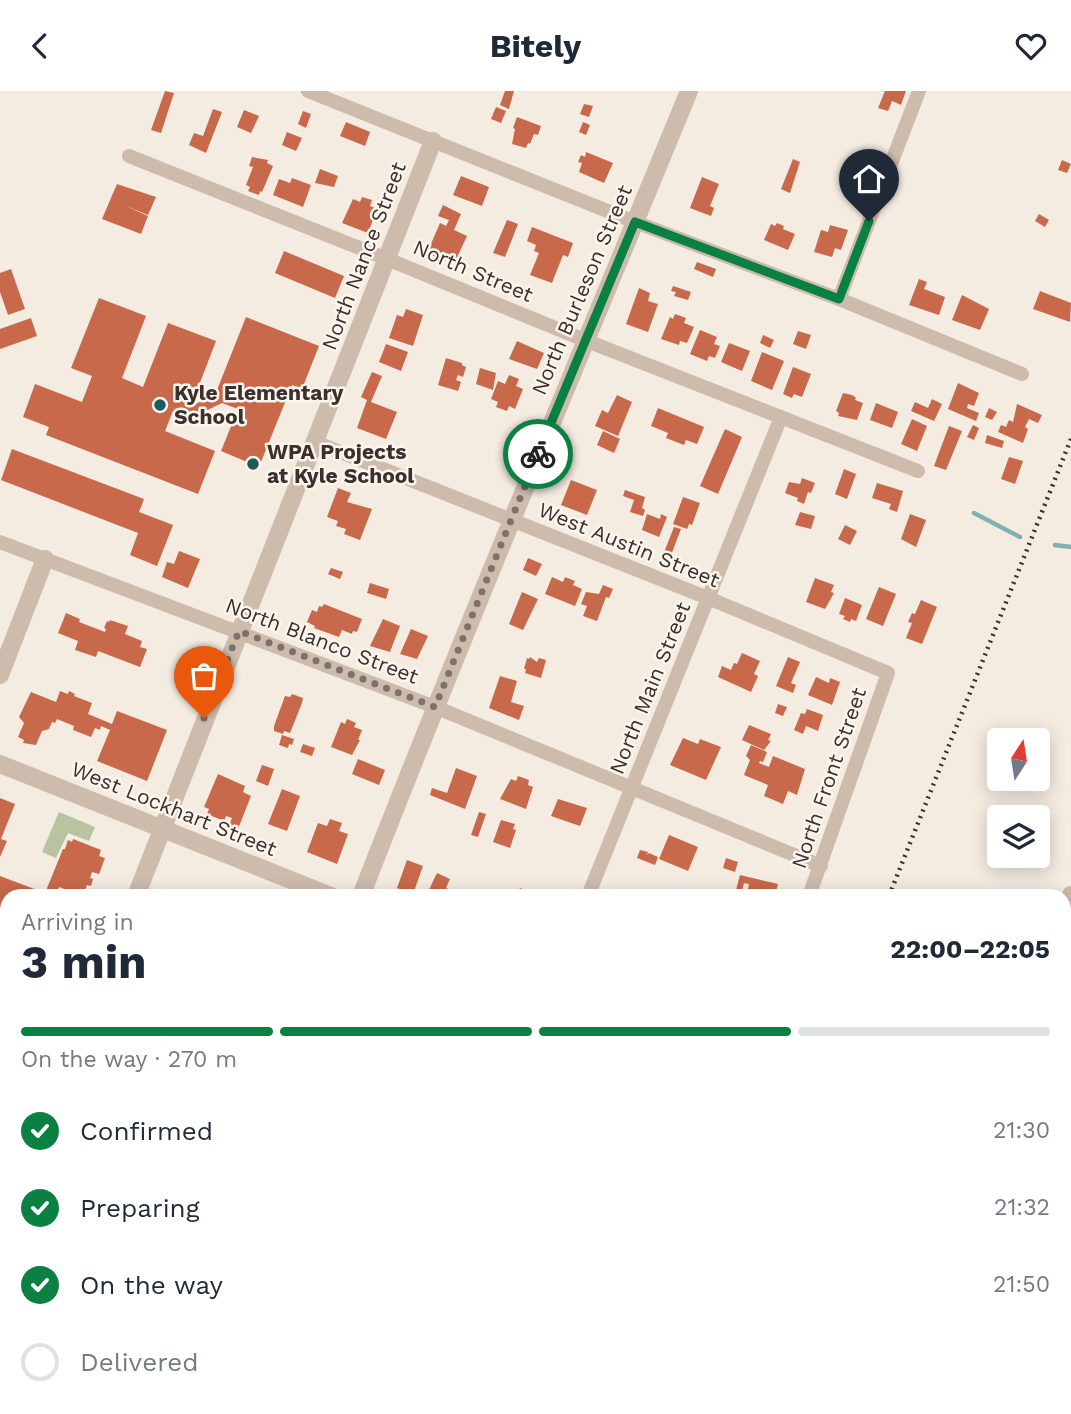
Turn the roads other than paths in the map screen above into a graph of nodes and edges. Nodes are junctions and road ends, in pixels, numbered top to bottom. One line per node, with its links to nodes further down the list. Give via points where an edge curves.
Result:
1 (308, 91): 4 (street)
2 (689, 91): 6 (street, North Burleson Street)
3 (919, 91): 8 (street)
4 (433, 141): 6 (street); 7 (street, North Nance Street)
5 (129, 156): 7 (street, North Street)
6 (635, 222): 8 (street); 9 (street, North Burleson Street)
7 (387, 259): 9 (street, North Street); 12 (street, North Nance Street)
8 (839, 299): 10 (street)
9 (587, 341): 11 (street, North Street); 14 (street, North Burleson Street)
10 (1022, 374)
11 (781, 417): 13 (street, North Street); 17 (street, North Main Street)
12 (315, 442): 14 (street, West Austin Street); 18 (street, North Nance Street)
13 (918, 471)
14 (510, 520): 17 (street, West Austin Street); 21 (street, North Burleson Street)
15 (0, 542): 16 (street, North Blanco Street)
16 (45, 559): 18 (street, North Blanco Street); 20 (street)
17 (708, 598): 19 (street, West Austin Street); 23 (street, North Main Street)
18 (239, 631): 21 (street, North Blanco Street); 24 (street, North Nance Street)
19 (888, 673): 25 (street, North Front Street)
20 (0, 675)
21 (435, 707): 23 (street, North Blanco Street); 28 (street, North Burleson Street)
22 (0, 764): 24 (street, West Lockhart Street)
23 (634, 787): 25 (street, North Blanco Street); 29 (street, North Main Street)
24 (162, 828): 26 (street, North Nance Street); 27 (street, West Lockhart Street)
25 (821, 866): 30 (street, North Front Street)
26 (139, 889)
27 (314, 889)
28 (364, 889)
29 (591, 889)
30 (812, 889)

